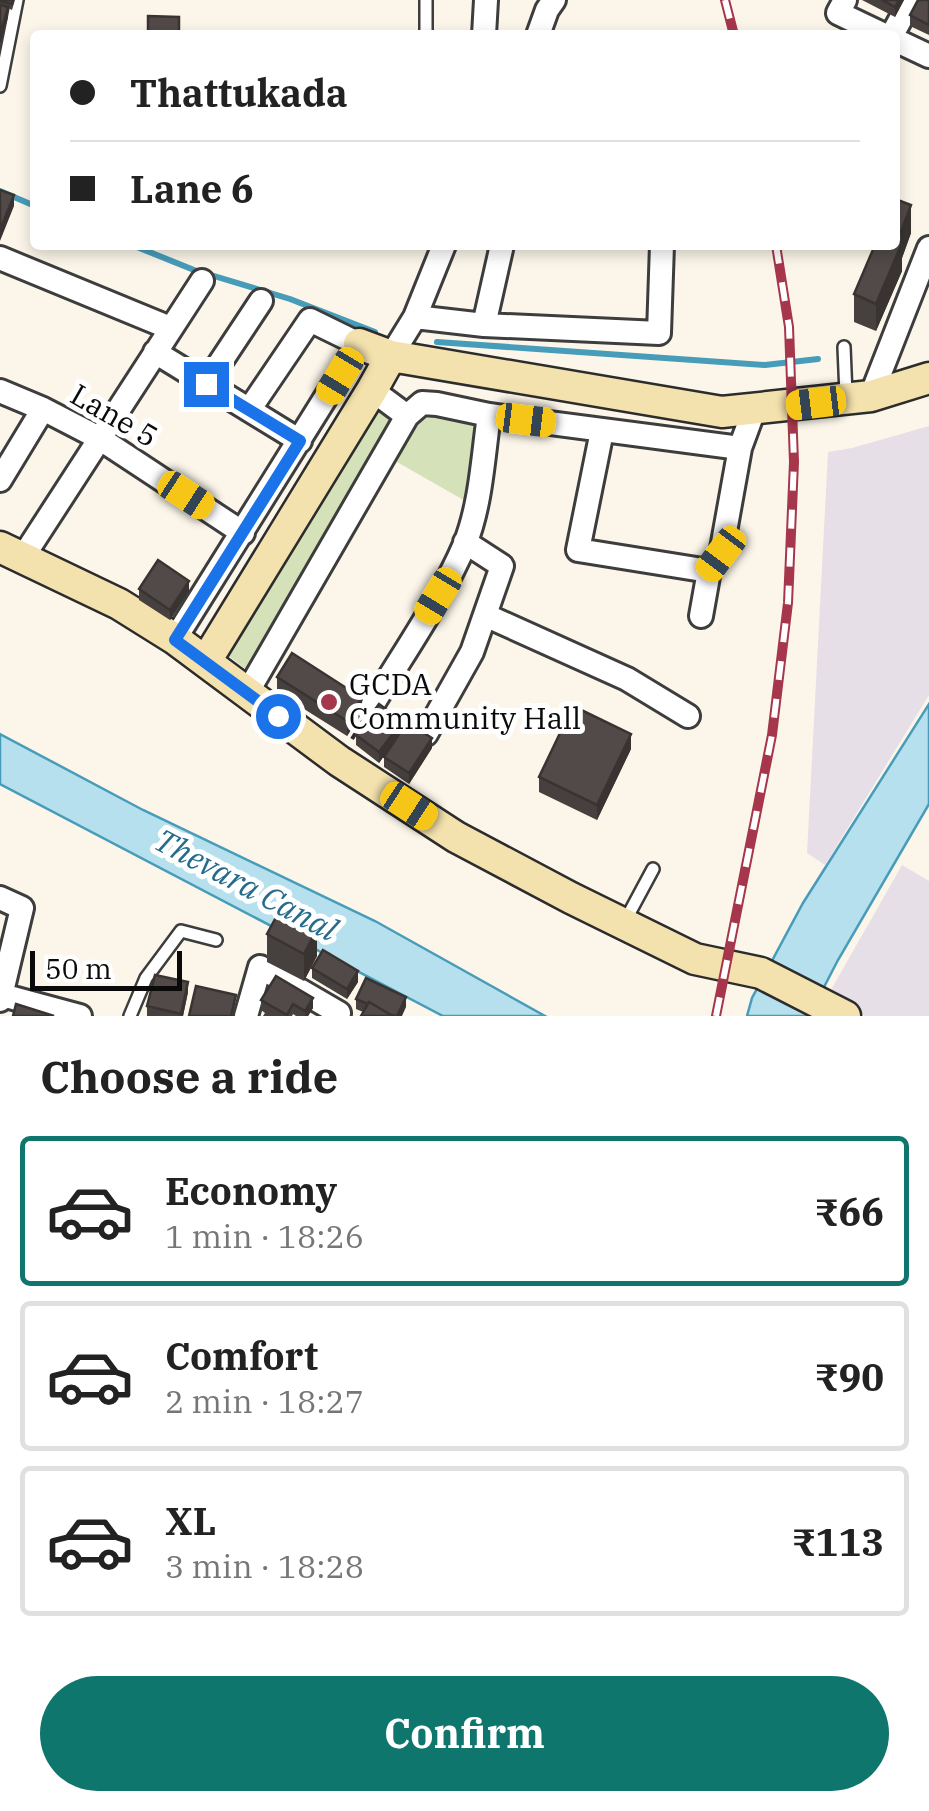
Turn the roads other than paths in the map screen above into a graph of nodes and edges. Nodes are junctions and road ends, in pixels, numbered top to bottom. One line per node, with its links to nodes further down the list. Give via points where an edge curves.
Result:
1 (17, 0): 14 (lane)
2 (426, 0): 7 (lane)
3 (486, 0): 8 (street)
4 (554, 0): 9 (street)
5 (845, 0): 10 (street, via 838,12)
6 (911, 0): 11 (street)
7 (426, 30)
8 (484, 30)
9 (540, 30)
10 (875, 30)
11 (894, 30)
12 (900, 42): 13 (street)
13 (929, 56)
14 (0, 86)
15 (929, 248): 33 (street)
16 (442, 250): 22 (street)
17 (501, 250): 23 (street)
18 (662, 250): 23 (street, via 658,333)
19 (0, 258): 24 (street)
20 (202, 281): 24 (street)
21 (261, 301): 30 (street)
22 (415, 318): 23 (street); 28 (street)
23 (484, 325)
24 (170, 328): 27 (street)
25 (359, 344): 28 (street); 35 (street, via 310,320); 41 (street)
26 (844, 347): 33 (lane)
27 (155, 352): 30 (street); 40 (street)
28 (390, 356): 31 (street); 36 (street, via 722,412)
29 (929, 378): 33 (street)
30 (206, 384): 35 (street)
31 (372, 390): 38 (street); 51 (street)
32 (0, 392): 34 (street, Lane 5)
33 (858, 398): 36 (street)
34 (43, 410): 40 (street, Lane 5); 43 (street)
35 (249, 410): 41 (street)
36 (754, 410): 42 (street)
37 (489, 415): 38 (street, via 422,403); 39 (street); 45 (street)
38 (408, 416): 52 (street)
39 (602, 431): 42 (street); 47 (street, via 578,550)
40 (99, 438): 44 (street, Lane 5); 46 (street)
41 (300, 441): 44 (street)
42 (740, 448): 47 (street, via 721,554)
43 (0, 480)
44 (244, 533): 50 (street)
45 (465, 542): 48 (street, via 502,566); 53 (street)
46 (12, 552): 50 (street, via 119,604)
47 (709, 570): 49 (street)
48 (485, 615): 54 (street, via 627,679); 55 (street)
49 (701, 616)
50 (175, 640): 51 (street)
51 (206, 660): 52 (street)
52 (248, 693): 58 (street, via 456,837)
53 (373, 704)
54 (688, 716)
55 (426, 734)
56 (653, 869): 58 (lane)
57 (0, 898): 60 (street, via 22,908)
58 (624, 923): 61 (street, via 695,959 761,973)
59 (216, 940): 64 (lane, via 181,931 146,978)
60 (1, 997): 63 (street)
61 (833, 1009)
62 (339, 1014): 65 (street, via 260,967)
63 (80, 1016)
64 (130, 1016)
65 (246, 1016)

